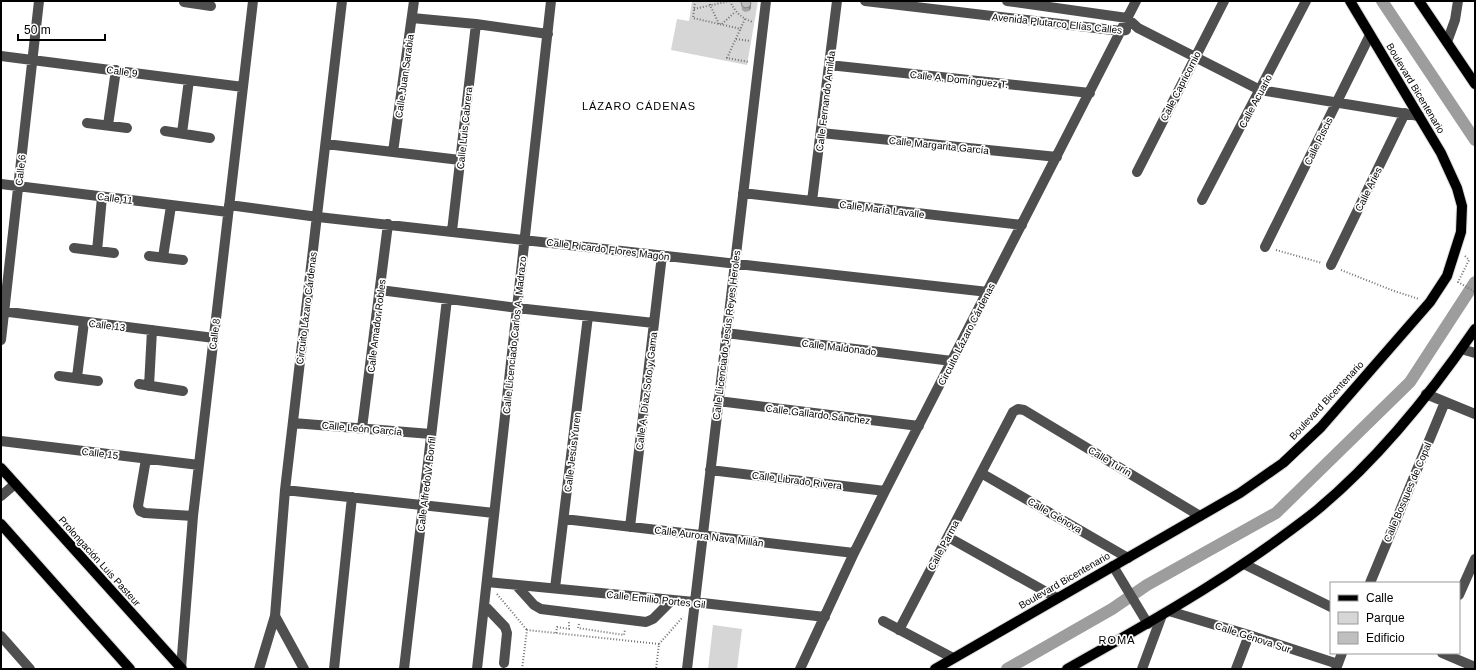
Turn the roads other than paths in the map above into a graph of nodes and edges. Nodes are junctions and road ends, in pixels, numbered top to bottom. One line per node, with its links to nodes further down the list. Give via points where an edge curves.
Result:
1 (39, 1): 29 (street, Calle 6)
2 (252, 1): 34 (street, Calle 8)
3 (342, 1): 47 (street, Circuito Lázaro Cárdenas)
4 (414, 1): 19 (street, Calle Juan Sarabia)
5 (551, 1): 24 (street, Calle Licenciado Carlos A. Madrazo)
6 (766, 1): 54 (street, Calle Licenciado Jesús Reyes Heroles)
7 (837, 1): 30 (street, Calle Fernando Amilda)
8 (865, 1): 23 (street, Avenida Plutarco Elías Calles)
9 (1007, 1): 10 (street, Avenida Plutarco Elías Calles)
10 (1012, 1): 20 (street, Avenida Plutarco Elías Calles)
11 (1136, 1): 20 (street, Circuito Lázaro Cárdenas)
12 (1224, 1): 28 (street, Calle Capricornio)
13 (1306, 1): 35 (street, Calle Acuario)
14 (1350, 1): 25 (main road, Boulevard Bicentenario)
15 (1419, 1): 26 (main road)
16 (1458, 1): 26 (street, via 1456,20)
17 (191, 2): 18 (street)
18 (211, 6)
19 (412, 18): 21 (street); 48 (street, Calle Juan Sarabia)
20 (1127, 18): 22 (street, Avenida Plutarco Elías Calles); 23 (street, Circuito Lázaro Cárdenas)
21 (476, 24): 24 (street); 50 (street, Calle Luis Cabrera)
22 (1138, 28): 23 (street, Avenida Plutarco Elías Calles); 28 (street)
23 (1121, 31): 36 (street, Circuito Lázaro Cárdenas)
24 (548, 34): 64 (street, Calle Licenciado Carlos A. Madrazo)
25 (1370, 35): 37 (street, Calle Piscis); 39 (main road, Boulevard Bicentenario)
26 (1447, 42): 33 (main road)
27 (1, 56): 29 (street, Calle 9)
28 (1195, 57): 35 (street); 51 (street, Calle Capricornio)
29 (32, 60): 31 (street, Calle 9); 53 (street, Calle 6)
30 (829, 65): 36 (street, Calle A. Domínguez T.); 45 (street, Calle Fernando Amilda)
31 (116, 70): 32 (street, Calle 9); 41 (street)
32 (189, 80): 34 (street, Calle 9); 44 (street)
33 (1475, 84)
34 (243, 87): 59 (street, Calle 8)
35 (1260, 90): 37 (street); 56 (street, Calle Acuario)
36 (1090, 93): 49 (street, Circuito Lázaro Cárdenas)
37 (1337, 102): 38 (street); 65 (street, Calle Piscis)
38 (1405, 114): 39 (street); 74 (street, Calle Aries)
39 (1419, 116): 118 (main road, Boulevard Bicentenario, via 1441,153 1462,206 1461,232 1447,276 1430,302 1321,427 1283,463 1240,493)
40 (87, 123): 41 (street)
41 (108, 126): 42 (street)
42 (127, 128)
43 (165, 131): 44 (street)
44 (182, 134): 46 (street)
45 (821, 134): 49 (street, Calle Margarita García); 57 (street, Calle Fernando Amilda)
46 (210, 138)
47 (326, 144): 48 (street); 60 (street, Circuito Lázaro Cárdenas)
48 (393, 152): 50 (street)
49 (1057, 157): 62 (street, Circuito Lázaro Cárdenas)
50 (460, 160): 63 (street, Calle Luis Cabrera)
51 (1137, 172)
52 (1, 184): 53 (street, Calle 11)
53 (18, 186): 55 (street, Calle 11); 79 (street, Calle 6)
54 (743, 193): 57 (street, Calle María Lavalle); 73 (street, Calle Licenciado Jesús Reyes Heroles)
55 (102, 197): 58 (street, Calle 11); 67 (street)
56 (1202, 200)
57 (812, 201): 62 (street, Calle María Lavalle)
58 (171, 206): 59 (street, Calle 11); 71 (street)
59 (229, 208): 60 (street, Calle Ricardo Flores Magón); 86 (street, Calle 8)
60 (318, 217): 61 (street, Calle Ricardo Flores Magón); 100 (street, Circuito Lázaro Cárdenas)
61 (388, 224): 63 (street, Calle Ricardo Flores Magón); 75 (street, Calle Amador Robles)
62 (1022, 225): 76 (street, Circuito Lázaro Cárdenas)
63 (452, 231): 64 (street, Calle Ricardo Flores Magón)
64 (525, 239): 69 (street, Calle Ricardo Flores Magón); 78 (street, Calle Licenciado Carlos A. Madrazo)
65 (1266, 247)
66 (74, 248): 67 (street)
67 (97, 251): 68 (street)
68 (114, 253)
69 (662, 255): 73 (street, Calle Ricardo Flores Magón); 82 (street, Calle A. Díaz Soto y Gama)
70 (149, 256): 71 (street)
71 (163, 257): 72 (street)
72 (183, 260)
73 (735, 263): 76 (street, Calle Ricardo Flores Magón); 85 (street, Calle Licenciado Jesús Reyes Heroles)
74 (1330, 266)
75 (380, 290): 77 (street); 102 (street, Calle Amador Robles)
76 (988, 292): 90 (street, Circuito Lázaro Cárdenas)
77 (447, 299): 78 (street); 103 (street, Calle Alfredo V. Bonfil)
78 (517, 308): 80 (street); 116 (street, Calle Licenciado Carlos A. Madrazo)
79 (3, 311): 81 (street, Calle 13); 87 (street, Calle 6)
80 (588, 316): 82 (street); 119 (street, Calle Jesús Yuren)
81 (84, 322): 84 (street, Calle 13); 92 (street)
82 (654, 323): 121 (street, Calle A. Díaz Soto y Gama)
83 (1475, 329): 88 (main road)
84 (152, 330): 86 (street, Calle 13); 94 (street, via 144,385)
85 (726, 333): 90 (street, Calle Maldonado); 96 (street, Calle Licenciado Jesús Reyes Heroles)
86 (214, 338): 106 (street, Calle 8)
87 (1, 340)
88 (1461, 349): 89 (street); 95 (main road)
89 (1475, 353)
90 (952, 361): 101 (street, Circuito Lázaro Cárdenas)
91 (59, 376): 92 (street)
92 (77, 377): 93 (street)
93 (98, 381)
94 (183, 391)
95 (1426, 394): 97 (street); 127 (main road, via 1376,454 1316,511)
96 (718, 401): 101 (street, Calle Gallardo Sánchez); 108 (street, Calle Licenciado Jesús Reyes Heroles)
97 (1445, 402): 99 (street); 130 (street, Calle Bosques de Copal)
98 (1018, 409): 109 (street, Calle Parma, via 1013,412); 118 (street, Calle Turín, via 1024,410)
99 (1475, 414)
100 (293, 423): 102 (street, Calle León García); 111 (street, Circuito Lázaro Cárdenas)
101 (919, 426): 112 (street, Circuito Lázaro Cárdenas)
102 (362, 428): 103 (street, Calle León García)
103 (431, 434): 115 (street, Calle Alfredo V. Bonfil)
104 (1, 441): 105 (street, Calle 15)
105 (146, 459): 106 (street, Calle 15); 117 (street, via 138,506 140,511 145,514)
106 (199, 465): 117 (street, Calle 8)
107 (1, 468): 110 (main road, Prolongación Luis Pasteur)
108 (710, 470): 112 (street, Calle Librado Rivera); 122 (street, Calle Licenciado Jesús Reyes Heroles)
109 (981, 473): 123 (street, Calle Parma); 125 (street, Calle Génova)
110 (15, 484): 113 (street); 155 (main road, Prolongación Luis Pasteur)
111 (285, 490): 114 (street); 140 (street, Circuito Lázaro Cárdenas)
112 (885, 491): 124 (street, Circuito Lázaro Cárdenas)
113 (1, 496)
114 (352, 497): 115 (street); 158 (street)
115 (423, 505): 116 (street); 159 (street, Calle Alfredo V. Bonfil)
116 (494, 513): 129 (street, Calle Licenciado Carlos A. Madrazo)
117 (193, 516): 155 (street, Calle 8)
118 (1200, 516): 125 (main road, Boulevard Bicentenario)
119 (564, 519): 121 (street, Calle Aurora Nava Millán); 132 (street, Calle Jesús Yuren)
120 (1, 524): 154 (main road)
121 (630, 527): 122 (street, Calle Aurora Nava Millán)
122 (702, 535): 124 (street, Calle Aurora Nava Millán); 136 (street, Calle Licenciado Jesús Reyes Heroles)
123 (948, 537): 134 (street); 144 (street, Calle Parma)
124 (854, 553): 141 (street, Circuito Lázaro Cárdenas)
125 (1128, 558): 128 (main road, Boulevard Bicentenario)
126 (1475, 559): 133 (street)
127 (1244, 564): 138 (street); 139 (main road)
128 (1113, 566): 134 (main road, Boulevard Bicentenario); 143 (street)
129 (487, 582): 131 (street, Calle Emilio Portes Gil); 137 (street, Calle Licenciado Carlos A. Madrazo)
130 (1370, 582)
131 (516, 585): 132 (street, Calle Emilio Portes Gil); 135 (street, via 541,609 646,622 653,619)
132 (555, 588): 135 (street, Calle Emilio Portes Gil)
133 (1460, 593)
134 (1057, 598): 149 (main road, Boulevard Bicentenario)
135 (672, 600): 136 (street, Calle Emilio Portes Gil)
136 (694, 602): 141 (street, Calle Emilio Portes Gil); 161 (street, Calle Licenciado Jesús Reyes Heroles)
137 (484, 605): 150 (street, via 505,627 507,633); 160 (street, Calle Licenciado Carlos A. Madrazo)
138 (1330, 607)
139 (1165, 613): 143 (main road); 145 (street, Calle Génova Sur); 165 (street)
140 (275, 616): 156 (street, Circuito Lázaro Cárdenas); 157 (street)
141 (825, 617): 162 (street, Circuito Lázaro Cárdenas)
142 (883, 621): 144 (street)
143 (1148, 624): 164 (main road)
144 (899, 630): 149 (street)
145 (1249, 635): 151 (street, Calle Génova Sur); 166 (street)
146 (1, 636): 153 (street)
147 (1342, 654): 151 (street)
148 (1444, 654): 152 (street)
149 (953, 658): 163 (main road, Boulevard Bicentenario)
150 (504, 663)
151 (1337, 667)
152 (1475, 667)
153 (30, 669)
154 (130, 669)
155 (182, 669)
156 (259, 669)
157 (304, 669)
158 (334, 669)
159 (404, 669)
160 (477, 669)
161 (686, 669)
162 (800, 669)
163 (935, 669)
164 (1067, 669)
165 (1142, 669)
166 (1236, 669)

